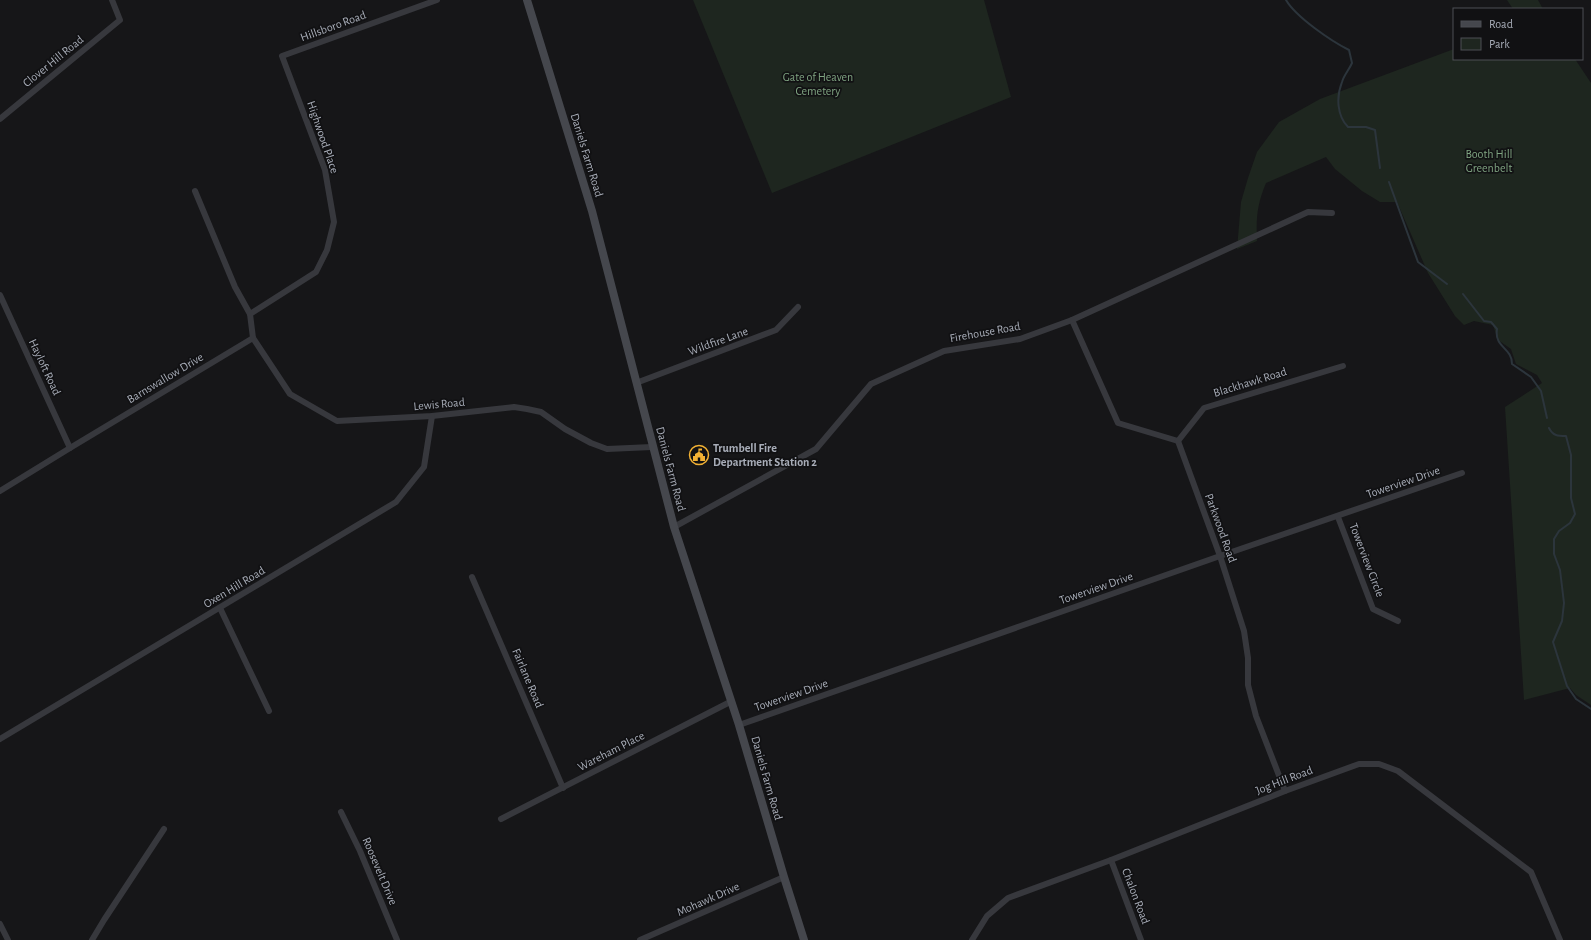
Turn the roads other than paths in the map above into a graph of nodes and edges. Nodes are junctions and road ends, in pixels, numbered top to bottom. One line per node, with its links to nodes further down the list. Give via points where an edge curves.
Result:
1 (112, 0): 5 (street, Clover Hill Road, via 120,20)
2 (437, 0): 4 (street, Hillsboro Road)
3 (527, 0): 14 (main road, Daniels Farm Road, via 592,211)
4 (282, 56): 10 (street, Highwood Place, via 325,170 334,222 327,250 316,272)
5 (0, 119)
6 (195, 191): 10 (street, via 235,287)
7 (1332, 213): 11 (street, Firehouse Road, via 1308,212)
8 (0, 295): 18 (street, Hayloft Road)
9 (798, 307): 14 (street, Wildfire Lane, via 776,330)
10 (250, 314): 12 (street)
11 (1072, 320): 16 (street, via 1118,423); 22 (street, Firehouse Road, via 1020,339 944,351 871,384 816,449)
12 (253, 338): 15 (street, Lewis Road, via 290,394 337,421); 18 (street, Barnswallow Drive)
13 (1343, 366): 16 (street, Blackhawk Road, via 1204,408)
14 (636, 382): 17 (main road, Daniels Farm Road)
15 (432, 416): 17 (street, Lewis Road, via 514,407 527,408 541,412 578,436 607,449); 25 (street, Oxen Hill Road, via 424,467 396,502)
16 (1178, 441): 23 (street, Parkwood Road)
17 (652, 447): 22 (main road, Daniels Farm Road)
18 (70, 448): 20 (street, Barnswallow Drive)
19 (1462, 473): 21 (street, Towerview Drive)
20 (0, 491)
21 (1338, 517): 23 (street, Towerview Drive); 26 (street, Towerview Circle, via 1373,609)
22 (674, 527): 27 (main road, Daniels Farm Road)
23 (1220, 556): 29 (street, Towerview Drive); 32 (street, Parkwood Road, via 1244,631 1248,685 1256,716)
24 (472, 577): 31 (street, Fairlane Road)
25 (220, 608): 28 (street); 30 (street, Oxen Hill Road)
26 (1398, 620)
27 (730, 702): 29 (main road, Daniels Farm Road); 31 (street, Wareham Place)
28 (269, 711)
29 (739, 725): 37 (main road, Daniels Farm Road)
30 (0, 739)
31 (563, 788): 34 (street, Wareham Place)
32 (1285, 791): 36 (street, Jog Hill Road); 46 (street, Jog Hill Road, via 1359,764 1379,764 1398,771 1531,872)
33 (341, 812): 41 (street, Roosevelt Drive)
34 (501, 819)
35 (164, 829): 40 (street)
36 (1111, 860): 44 (street, Jog Hill Road, via 1008,898 986,916); 45 (street, Chalon Road)
37 (784, 877): 42 (street, Mohawk Drive); 43 (main road, Daniels Farm Road)
38 (0, 924): 39 (street)
39 (8, 940)
40 (92, 940)
41 (397, 940)
42 (640, 940)
43 (804, 940)
44 (972, 940)
45 (1141, 940)
46 (1560, 940)

